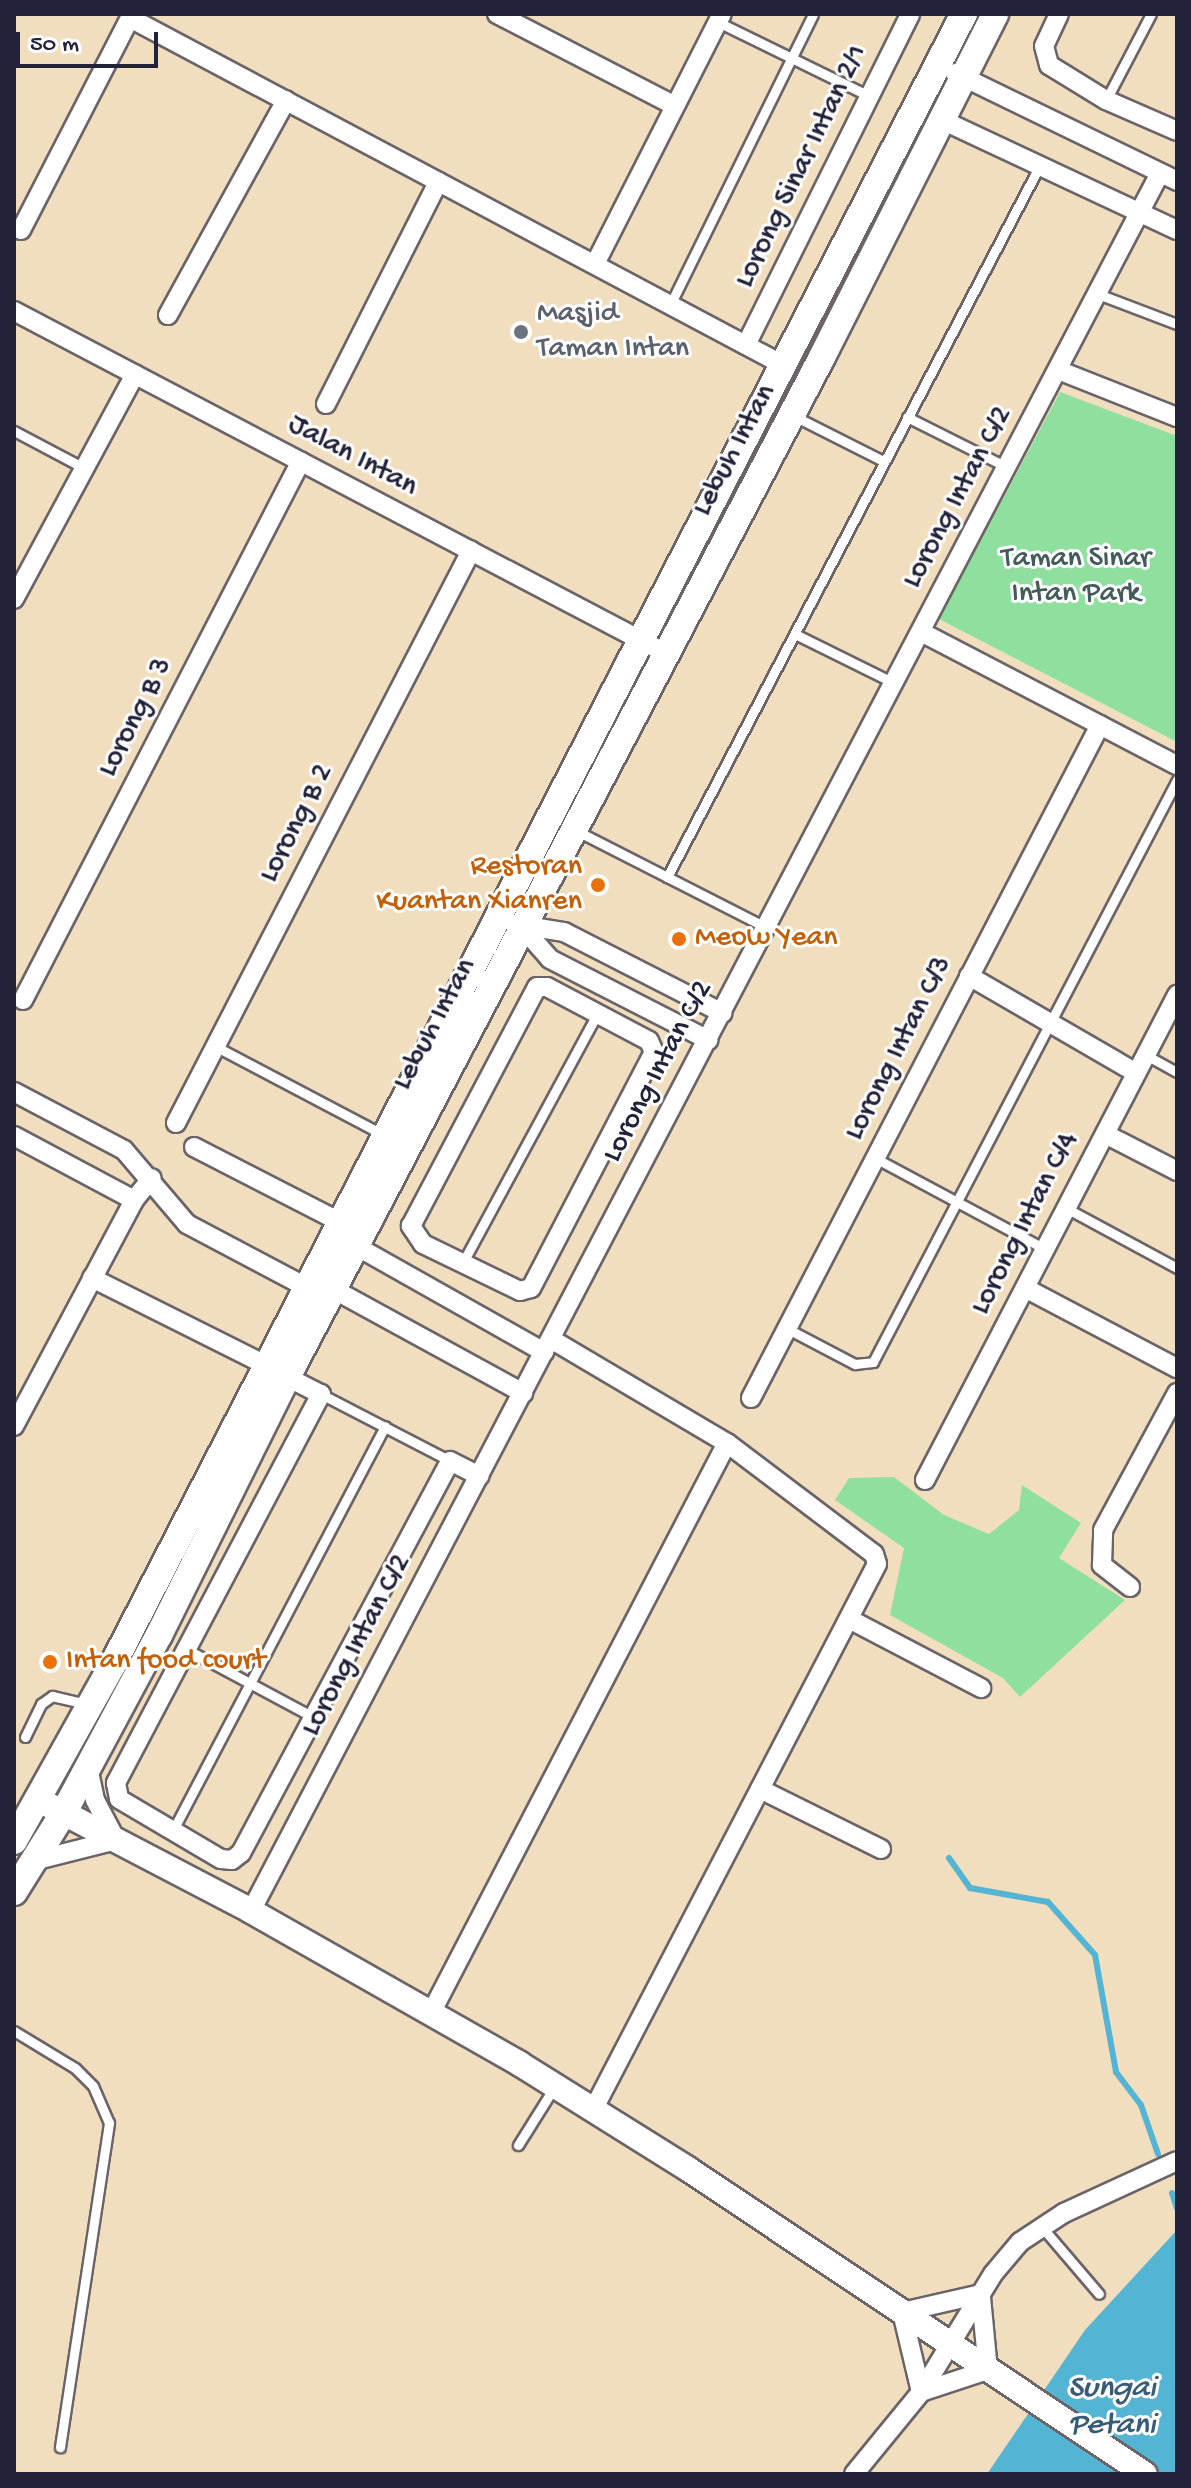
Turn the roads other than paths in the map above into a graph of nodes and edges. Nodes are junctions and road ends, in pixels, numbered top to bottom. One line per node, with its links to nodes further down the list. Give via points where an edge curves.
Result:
1 (497, 14): 16 (street)
2 (813, 14): 10 (lane)
3 (910, 14): 13 (street, Lorong Sinar Intan 2/1)
4 (964, 14): 11 (main road, Lebuh Intan)
5 (995, 14): 12 (main road, Lebuh Intan)
6 (1059, 14): 15 (street, via 1044,57 1061,76)
7 (1151, 14): 15 (lane)
8 (131, 16): 14 (street); 23 (street)
9 (720, 18): 10 (lane); 16 (street)
10 (791, 57): 13 (lane); 27 (lane)
11 (938, 65): 12 (street); 32 (main road, Lebuh Intan)
12 (963, 77): 17 (main road, Lebuh Intan); 20 (street)
13 (869, 97): 31 (street, Lorong Sinar Intan 2/1)
14 (286, 100): 21 (street); 29 (street)
15 (1106, 100): 18 (street)
16 (675, 106): 25 (street)
17 (942, 120): 19 (street); 36 (main road, Lebuh Intan)
18 (1177, 131)
19 (1039, 167): 22 (street); 37 (lane)
20 (1169, 177): 22 (street, Lorong Intan C/2)
21 (438, 182): 25 (street); 35 (street)
22 (1138, 215): 24 (street); 26 (street, Lorong Intan C/2)
23 (21, 230)
24 (1177, 230)
25 (595, 264): 27 (street)
26 (1098, 294): 30 (lane); 33 (street, Lorong Intan C/2)
27 (670, 305): 31 (street)
28 (14, 311): 34 (street, Jalan Intan)
29 (168, 315)
30 (1177, 324)
31 (746, 345): 32 (street)
32 (785, 366): 48 (main road, Lebuh Intan)
33 (1058, 370): 38 (street); 42 (street, Lorong Intan C/2)
34 (135, 374): 40 (street, Jalan Intan); 43 (street)
35 (326, 404)
36 (791, 415): 41 (lane); 49 (main road, Lebuh Intan)
37 (907, 417): 41 (lane); 42 (lane)
38 (1177, 417)
39 (14, 431): 43 (lane)
40 (301, 461): 44 (street, Jalan Intan); 64 (street, Lorong B 3)
41 (883, 461): 47 (lane)
42 (1007, 467): 46 (street, Lorong Intan C/2)
43 (84, 468): 45 (street)
44 (471, 551): 48 (street, Jalan Intan); 69 (street, Lorong B 2)
45 (14, 599)
46 (921, 632): 50 (street, Lorong Intan C/2); 51 (street)
47 (795, 634): 50 (lane); 55 (lane)
48 (640, 640): 49 (street, Jalan Intan); 56 (main road, Lebuh Intan)
49 (665, 653): 54 (main road, Lebuh Intan)
50 (894, 683): 58 (street, Lorong Intan C/2)
51 (1100, 725): 52 (street); 61 (street, Lorong Intan C/3)
52 (1177, 765)
53 (1177, 780): 67 (lane)
54 (574, 829): 55 (lane); 57 (main road, Lebuh Intan)
55 (667, 877): 58 (lane)
56 (498, 916): 57 (street); 76 (main road, Lebuh Intan)
57 (523, 928): 59 (street); 60 (street); 86 (main road, Lebuh Intan)
58 (767, 928): 65 (street, Lorong Intan C/2)
59 (564, 932): 60 (street); 65 (street)
60 (550, 959): 62 (street)
61 (969, 976): 67 (street); 79 (street, Lorong Intan C/3)
62 (609, 990): 66 (street); 68 (street)
63 (1177, 995): 70 (street, Lorong Intan C/4)
64 (23, 1000)
65 (722, 1013): 68 (street, Lorong Intan C/2)
66 (597, 1014): 88 (lane); 88 (street, via 547,987 531,993 411,1226 423,1244); 88 (street, via 649,1041 654,1052 645,1077 531,1288 508,1288)
67 (1051, 1023): 72 (street); 83 (lane)
68 (708, 1040): 96 (street, Lorong Intan C/2)
69 (215, 1046): 74 (street, Lorong B 2); 76 (lane)
70 (1146, 1055): 71 (lane); 72 (street, Lorong Intan C/4)
71 (1177, 1072)
72 (1136, 1073): 75 (street, Lorong Intan C/4)
73 (14, 1092): 81 (street, via 124,1150)
74 (176, 1123)
75 (1105, 1134): 80 (street); 84 (street, Lorong Intan C/4)
76 (384, 1135): 85 (main road, Lebuh Intan)
77 (14, 1136): 82 (street)
78 (194, 1147): 85 (street)
79 (875, 1158): 83 (lane); 95 (street, Lorong Intan C/3)
80 (1177, 1171)
81 (152, 1178): 82 (street); 91 (street, via 187,1224)
82 (134, 1200): 90 (street)
83 (958, 1202): 87 (lane); 95 (lane, via 873,1362 855,1364)
84 (1066, 1208): 87 (street, Lorong Intan C/4); 89 (lane)
85 (338, 1221): 91 (main road, Lebuh Intan)
86 (356, 1246): 93 (main road, Lebuh Intan); 94 (street)
87 (1045, 1249): 92 (street, Lorong Intan C/4)
88 (462, 1264): 94 (street)
89 (1177, 1268)
90 (92, 1278): 98 (street); 103 (street)
91 (304, 1286): 98 (main road, Lebuh Intan)
92 (1025, 1288): 97 (street); 108 (street, Lorong Intan C/4)
93 (333, 1289): 98 (main road, Lebuh Intan); 99 (street)
94 (446, 1297): 96 (street)
95 (786, 1328): 102 (street, Lorong Intan C/3)
96 (548, 1345): 99 (street, Lorong Intan C/2); 105 (street)
97 (1177, 1368)
98 (275, 1370): 101 (street); 111 (main road, Lebuh Intan); 113 (main road, Lebuh Intan)
99 (523, 1393): 107 (street, Lorong Intan C/2)
100 (1177, 1393): 109 (street, via 1103,1530 1102,1565)
101 (321, 1394): 104 (lane); 112 (street)
102 (751, 1398)
103 (14, 1426)
104 (385, 1426): 106 (lane); 114 (lane)
105 (727, 1443): 110 (street, via 874,1554 877,1564); 131 (street)
106 (450, 1461): 107 (street); 117 (street)
107 (479, 1476): 118 (street, Lorong Intan C/2)
108 (925, 1480)
109 (1130, 1587)
110 (851, 1620): 115 (street); 121 (street)
111 (159, 1635): 112 (street); 113 (main road, via 138,1636); 120 (main road, Lebuh Intan)
112 (188, 1650): 114 (lane); 124 (street, via 115,1792)
113 (113, 1664): 116 (main road, Lebuh Intan)
114 (251, 1684): 117 (lane); 124 (lane)
115 (981, 1688)
116 (90, 1706): 119 (lane, via 52,1696 41,1704); 122 (main road, Lebuh Intan)
117 (316, 1718): 118 (street); 124 (street, via 241,1853 232,1860 221,1859)
118 (344, 1734): 130 (street, Lorong Intan C/2)
119 (25, 1737)
120 (88, 1768): 123 (main road, Lebuh Intan); 126 (street, via 95,1800)
121 (760, 1789): 127 (street); 134 (street)
122 (39, 1800): 123 (street); 125 (main road, Lebuh Intan)
123 (64, 1812): 126 (street); 128 (main road, Lebuh Intan)
124 (173, 1830)
125 (14, 1840)
126 (116, 1840): 128 (street); 130 (street)
127 (881, 1849)
128 (33, 1861): 129 (main road, Lebuh Intan)
129 (14, 1892)
130 (251, 1911): 131 (street)
131 (431, 2013): 133 (street)
132 (14, 2031): 144 (lane, via 75,2068 93,2086 109,2123)
133 (555, 2086): 134 (street); 135 (lane)
134 (593, 2110): 140 (street)
135 (518, 2145)
136 (1177, 2161): 137 (street)
137 (1041, 2226): 138 (street, via 1004,2258); 139 (lane)
138 (981, 2294): 140 (street); 141 (street); 142 (street)
139 (1099, 2294)
140 (902, 2312): 141 (street); 143 (street)
141 (952, 2344): 142 (street); 143 (street)
142 (988, 2370): 143 (street); 146 (street)
143 (921, 2392): 145 (street)
144 (60, 2447)
145 (854, 2474)
146 (1145, 2474)

